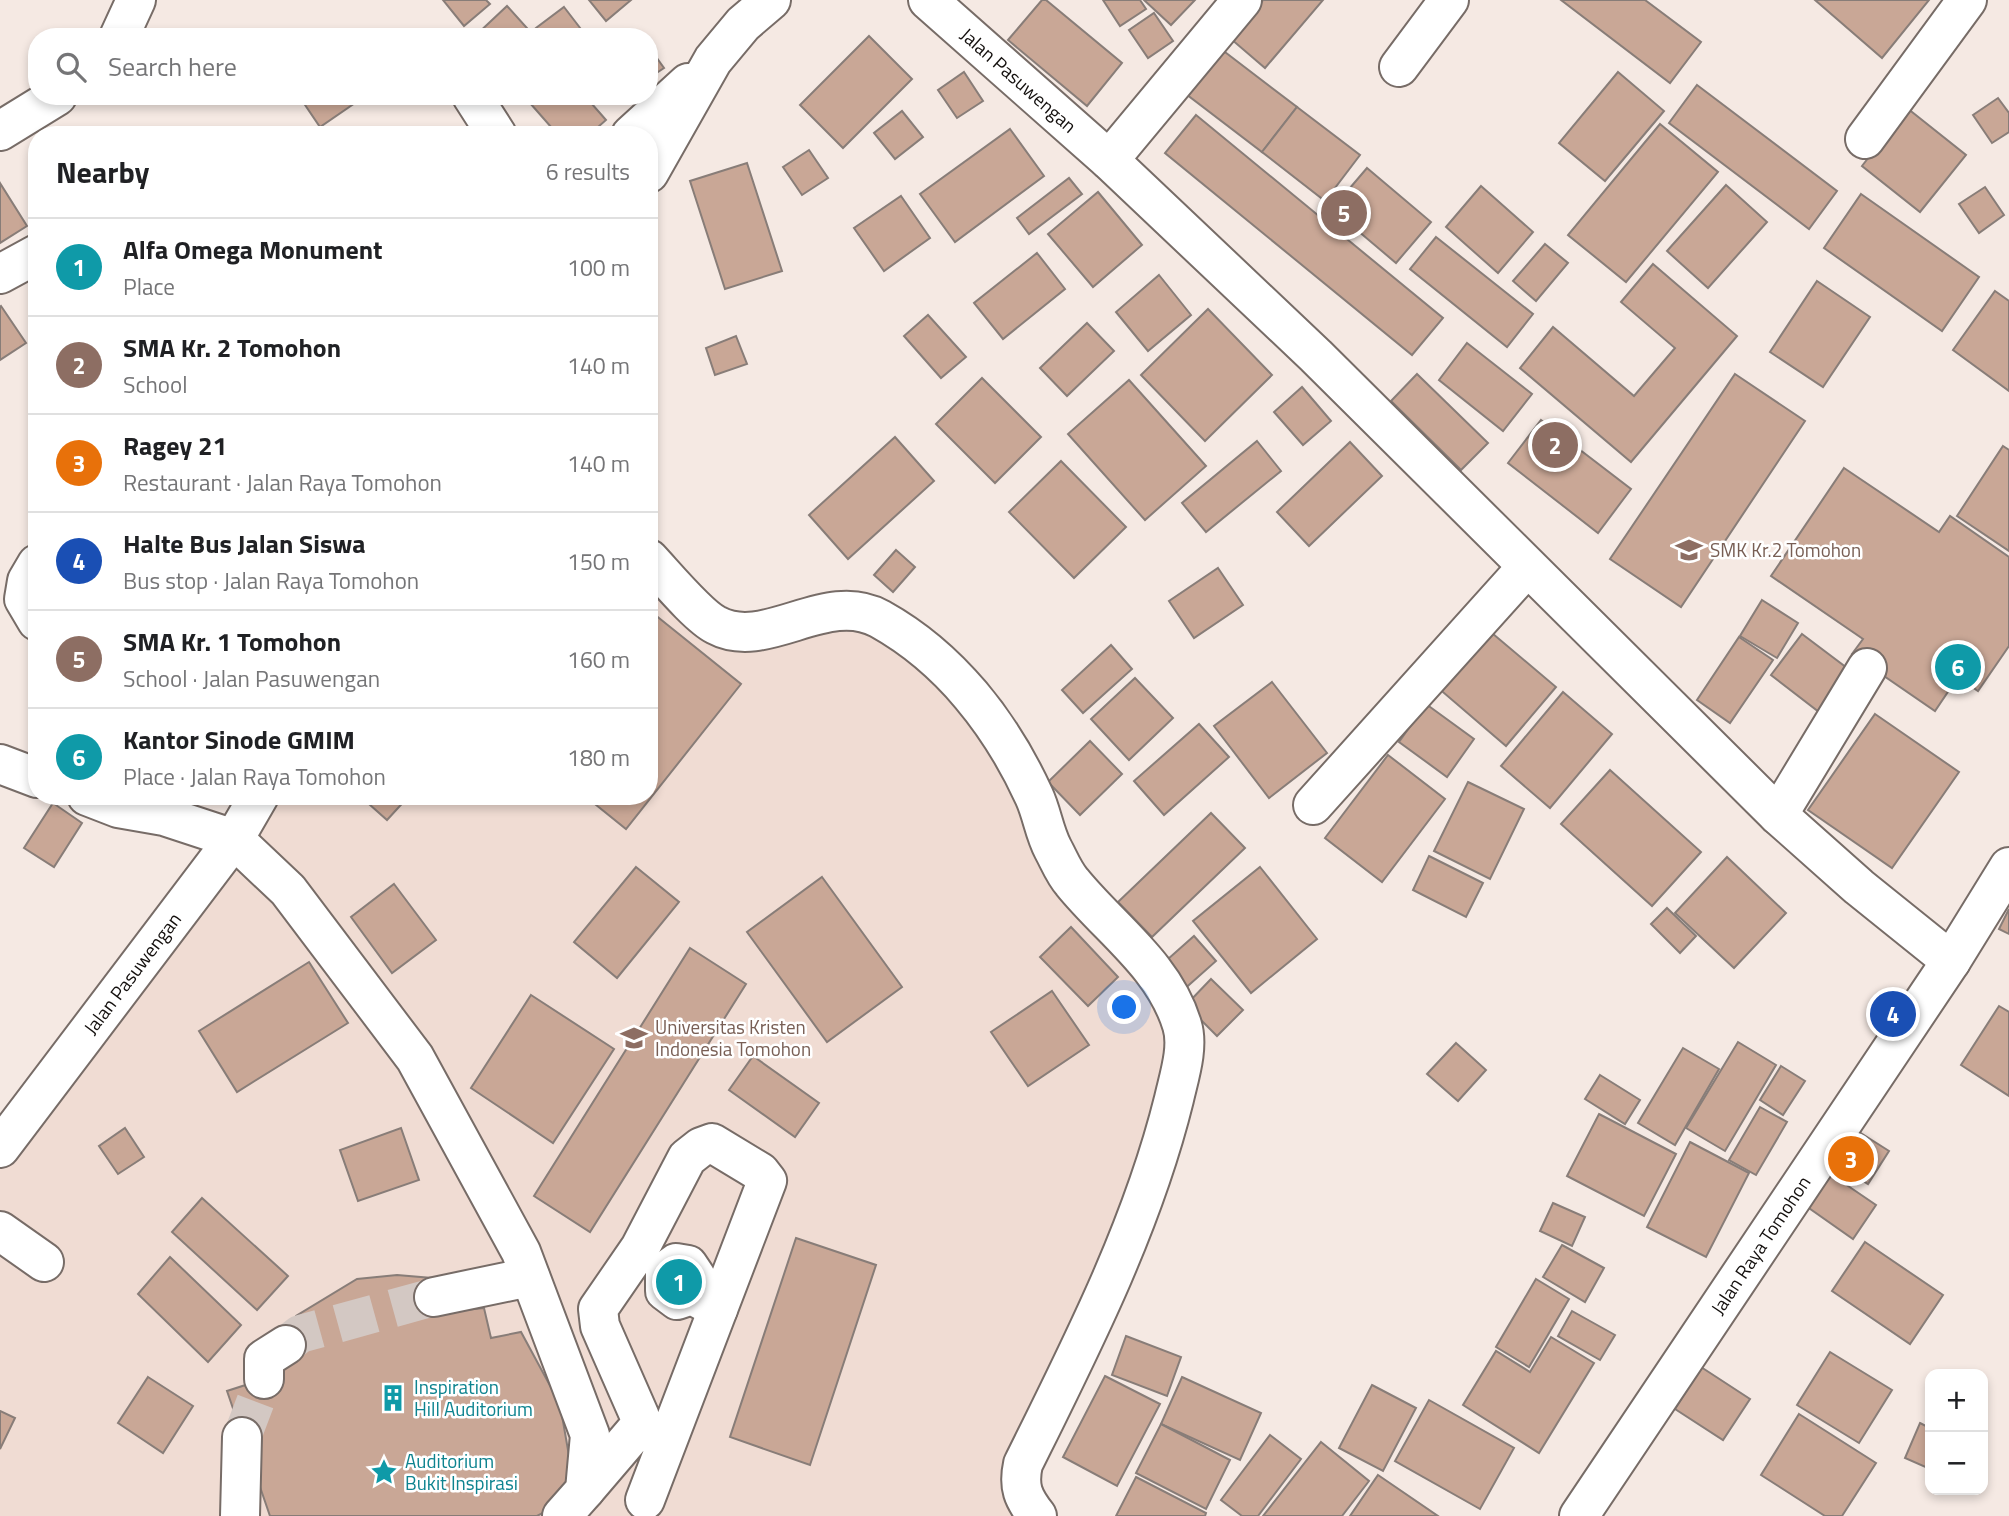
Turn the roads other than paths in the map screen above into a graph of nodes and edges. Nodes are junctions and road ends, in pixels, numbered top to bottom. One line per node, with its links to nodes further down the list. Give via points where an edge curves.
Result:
1 (135, 0): 7 (main road)
2 (771, 0): 8 (main road)
3 (928, 0): 17 (main road, Jalan Pasuwengan)
4 (1242, 0): 17 (main road)
5 (1449, 0): 9 (main road)
6 (1967, 0): 15 (main road)
7 (124, 28)
8 (713, 60): 13 (main road); 16 (main road)
9 (1399, 67)
10 (42, 105): 14 (main road)
11 (478, 105): 12 (main road)
12 (491, 126)
13 (641, 126)
14 (0, 131)
15 (1865, 139)
16 (658, 157)
17 (1109, 160): 20 (main road, Jalan Pasuwengan, via 1316,356)
18 (28, 259): 19 (main road)
19 (0, 274)
20 (1527, 567): 29 (main road); 30 (main road, Jalan Pasuwengan)
21 (658, 568): 47 (main road, via 715,625 738,633 822,612 864,610 932,654 1006,739 1070,880 1140,954 1172,1000 1184,1028 1178,1081 1162,1147 1088,1333 1023,1464 1019,1481)
22 (28, 579): 23 (main road, via 24,599)
23 (28, 606)
24 (1867, 668): 30 (main road)
25 (0, 764): 26 (main road)
26 (28, 775)
27 (112, 805): 31 (main road)
28 (254, 805): 31 (main road, Jalan Pasuwengan)
29 (1313, 805)
30 (1778, 815): 33 (main road, Jalan Pasuwengan)
31 (234, 839): 34 (main road, Jalan Pasuwengan); 38 (main road, via 288,890 415,1058 521,1252)
32 (2009, 867): 33 (main road, Jalan Raya Tomohon)
33 (1951, 961): 48 (main road, Jalan Raya Tomohon)
34 (0, 1148)
35 (0, 1231): 37 (main road)
36 (653, 1259): 40 (main road, via 665,1291 677,1300 692,1295); 40 (main road, via 687,1158 712,1143 760,1172 767,1181); 44 (main road, via 597,1313 639,1409 638,1428)
37 (44, 1262)
38 (530, 1277): 39 (main road); 44 (main road, via 590,1435)
39 (434, 1297)
40 (707, 1303): 45 (main road)
41 (286, 1345): 42 (main road, via 264,1359)
42 (264, 1379)
43 (242, 1437): 46 (main road)
44 (573, 1503): 45 (main road)
45 (656, 1508)
46 (240, 1516)
47 (1037, 1516)
48 (1579, 1516)

